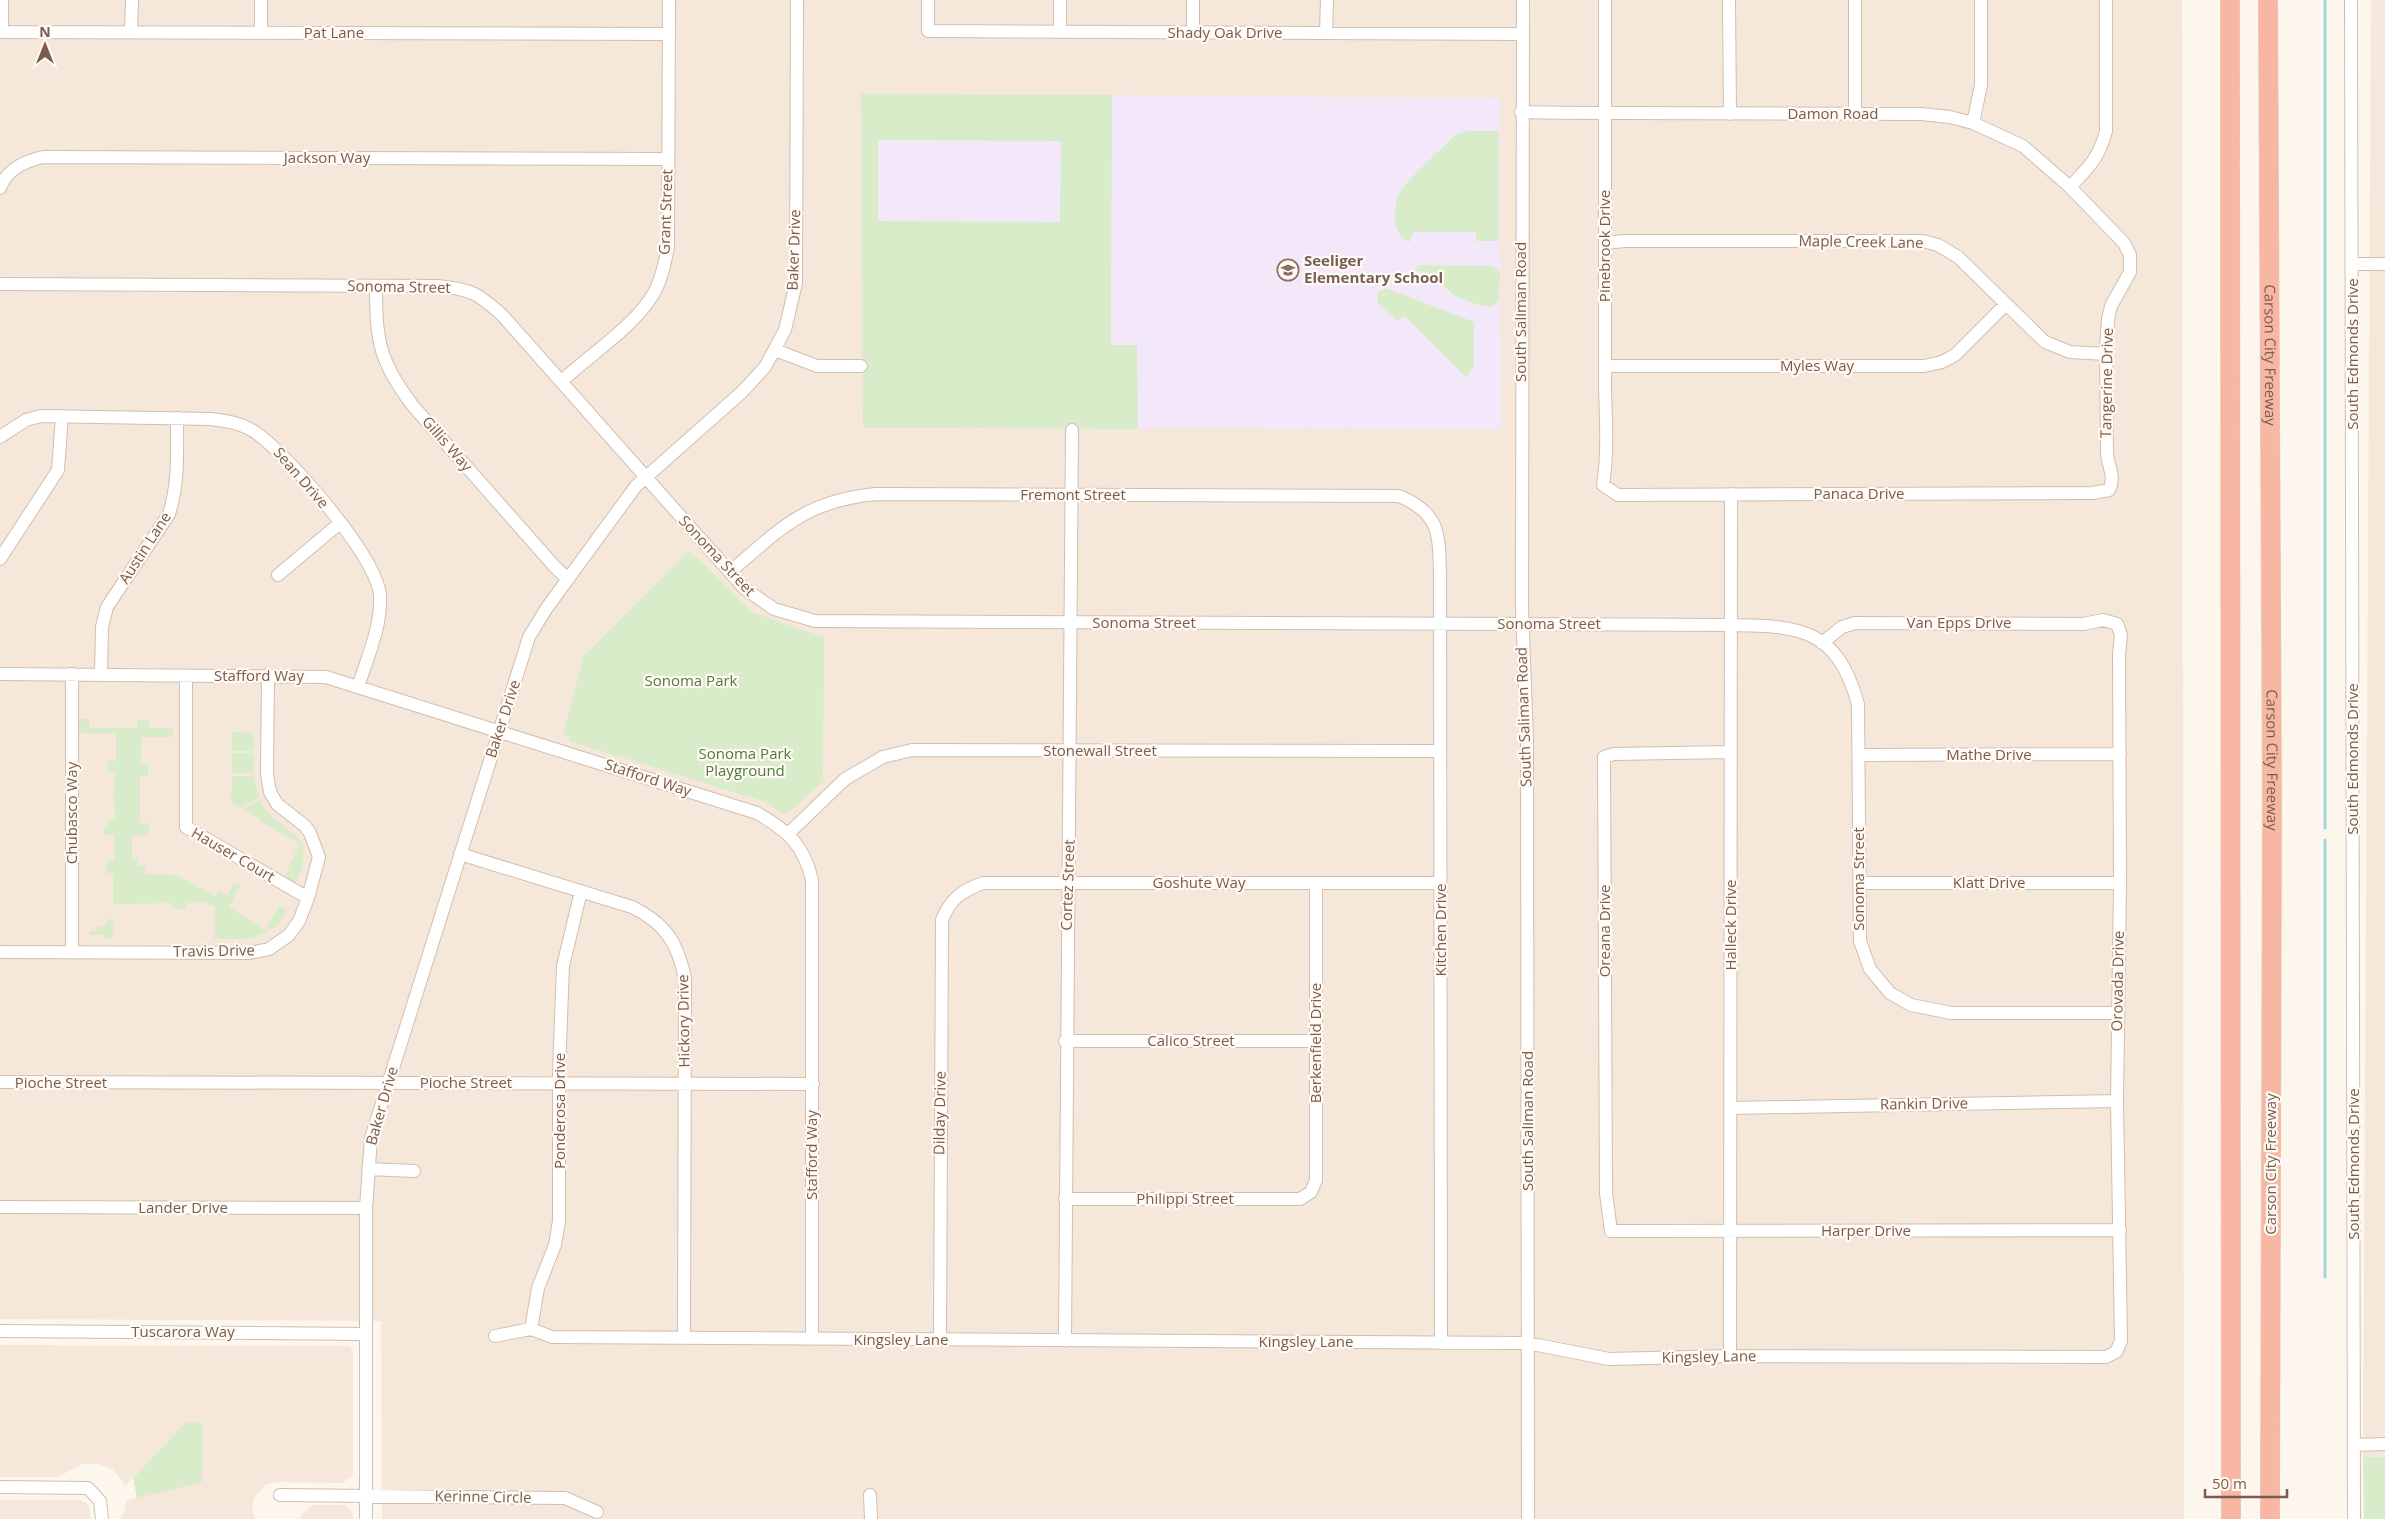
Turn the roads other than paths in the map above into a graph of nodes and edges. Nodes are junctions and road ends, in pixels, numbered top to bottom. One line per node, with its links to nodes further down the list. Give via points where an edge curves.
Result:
1 (2, 0): 20 (street)
2 (132, 0): 21 (street)
3 (261, 0): 22 (street)
4 (669, 0): 25 (street, Grant Street)
5 (797, 0): 42 (street, Baker Drive, via 796,283 787,323)
6 (928, 0): 19 (street, Shady Oak Drive, via 928,31)
7 (1060, 0): 19 (street)
8 (1193, 0): 23 (street)
9 (1327, 0): 24 (street)
10 (1522, 0): 26 (street, South Saliman Road)
11 (1605, 0): 28 (street, Pinebrook Drive)
12 (1729, 0): 29 (street)
13 (1856, 0): 30 (street)
14 (1981, 0): 31 (street, via 1981,85)
15 (2106, 0): 33 (street, via 2106,131 2094,163)
16 (2230, 0): 134 (highway)
17 (2268, 0): 135 (highway, Carson City Freeway, via 2272,794)
18 (2351, 0): 37 (street, South Edmonds Drive)
19 (1060, 31): 23 (street, Shady Oak Drive)
20 (1, 32): 21 (street, Pat Lane)
21 (131, 32): 22 (street, Pat Lane)
22 (261, 32): 25 (street, Pat Lane)
23 (1193, 33): 24 (street, Shady Oak Drive)
24 (1326, 33): 26 (street, Shady Oak Drive)
25 (669, 34): 32 (street, Grant Street)
26 (1523, 34): 27 (street, South Saliman Road)
27 (1521, 112): 28 (street, Damon Road); 65 (street, South Saliman Road)
28 (1605, 113): 29 (street, Damon Road); 36 (street, Pinebrook Drive)
29 (1730, 114): 30 (street, Damon Road)
30 (1856, 114): 31 (street, Damon Road, via 1920,114)
31 (1972, 123): 33 (street, Damon Road, via 2023,146)
32 (668, 159): 34 (street, Jackson Way, via 44,157 16,167); 46 (street, Grant Street, via 668,248 655,292 637,314)
33 (2070, 187): 35 (street, Damon Road)
34 (0, 188)
35 (2107, 226): 43 (street, Tangerine Drive, via 2124,243 2131,261 2130,272 2111,306)
36 (1605, 243): 41 (street, Maple Creek Lane, via 1923,241 1938,245 1958,257); 45 (street, Pinebrook Drive)
37 (2353, 264): 38 (street); 124 (street, South Edmonds Drive)
38 (2385, 264)
39 (0, 284): 40 (street, Sonoma Street)
40 (376, 286): 46 (street, Sonoma Street, via 461,288 481,296); 61 (street, Gillis Way, via 376,329 396,383 439,436)
41 (2006, 304): 43 (street, Maple Creek Lane, via 2045,342 2070,352); 45 (street, Myles Way, via 1955,354 1942,362 1924,366)
42 (775, 350): 44 (street, via 817,366); 51 (street, Baker Drive, via 765,367 742,392)
43 (2106, 354): 53 (street, Tangerine Drive, via 2107,453 2114,481)
44 (861, 366)
45 (1605, 366): 52 (street, Pinebrook Drive, via 1606,466 1603,485)
46 (562, 382): 51 (street, Sonoma Street)
47 (62, 416): 48 (street, Sean Drive); 50 (street, Sean Drive, via 26,420); 58 (street, via 58,470)
48 (177, 418): 57 (street, Sean Drive, via 233,422 253,430 283,455); 70 (street, Austin Lane, via 174,500 169,514 107,607 102,627)
49 (1072, 430): 55 (street, Cortez Street)
50 (0, 436)
51 (645, 477): 59 (street, Sonoma Street); 61 (street, Baker Drive)
52 (1609, 490): 54 (street, Panaca Drive, via 1618,495)
53 (2109, 490): 54 (street, Panaca Drive, via 2083,493)
54 (1731, 494): 66 (street, Halleck Drive)
55 (1072, 495): 56 (street, Fremont Street, via 1399,496 1420,506); 59 (street, Fremont Street, via 876,494 847,497 805,512 778,530); 63 (street, Cortez Street)
56 (1433, 520): 64 (street, Kitchen Drive, via 1439,536)
57 (340, 523): 60 (street); 73 (street, Sean Drive, via 370,565 380,593 380,615)
58 (0, 559)
59 (730, 572): 63 (street, Sonoma Street, via 744,588 774,609 815,621)
60 (278, 575)
61 (568, 579): 74 (street, Baker Drive, via 529,637)
62 (2102, 620): 67 (street, Van Epps Drive, via 2083,624 1856,623 1842,627); 78 (street, Orovada Drive, via 2117,624 2121,635 2118,654)
63 (1072, 622): 64 (street, Sonoma Street); 75 (street, Cortez Street)
64 (1440, 624): 65 (street, Sonoma Street); 76 (street, Kitchen Drive)
65 (1522, 624): 66 (street, Sonoma Street); 120 (street, South Saliman Road, via 1527,750)
66 (1731, 625): 67 (street, Sonoma Street, via 1776,625 1798,629); 77 (street, Halleck Drive)
67 (1822, 643): 79 (street, Sonoma Street, via 1838,658 1851,680 1858,704)
68 (0, 674): 69 (street, Stafford Way)
69 (72, 674): 70 (street, Stafford Way); 91 (street, Chubasco Way)
70 (101, 674): 72 (street, Stafford Way)
71 (268, 675): 72 (street, Stafford Way); 73 (street, Stafford Way, via 326,677); 89 (street, Travis Drive, via 268,784 277,804 305,826 315,843 319,857)
72 (186, 676): 89 (street, Hauser Court, via 186,827)
73 (358, 687): 74 (street, Stafford Way)
74 (499, 731): 80 (street, Stafford Way, via 757,813); 81 (street, Baker Drive)
75 (1071, 750): 76 (street, Stonewall Street); 80 (street, Stonewall Street, via 912,750 883,757 845,779); 82 (street, Cortez Street)
76 (1440, 751): 86 (street, Kitchen Drive)
77 (1731, 752): 101 (street, Halleck Drive); 109 (street, Oreana Drive, via 1614,754 1604,757 1606,1193)
78 (2120, 754): 79 (street, Mathe Drive); 84 (street, Orovada Drive)
79 (1859, 755): 83 (street, Sonoma Street)
80 (788, 834): 99 (street, Stafford Way, via 798,844 812,880)
81 (460, 854): 87 (street, Hickory Drive); 96 (street, Baker Drive)
82 (1068, 883): 85 (street, Goshute Way); 88 (street, Goshute Way, via 983,884); 93 (street, Cortez Street)
83 (1859, 883): 84 (street, Klatt Drive); 92 (street, Sonoma Street, via 1860,941 1870,969 1890,993 1911,1005 1950,1013)
84 (2120, 883): 92 (street, Orovada Drive)
85 (1316, 884): 86 (street, Goshute Way); 94 (street, Berkenfield Drive)
86 (1440, 884): 119 (street, Kitchen Drive)
87 (581, 891): 97 (street, Ponderosa Drive, via 563,966); 98 (street, Hickory Drive, via 648,915 674,942 685,978)
88 (960, 893): 117 (street, Dilday Drive, via 946,908 942,920)
89 (308, 898): 91 (street, Travis Drive, via 290,935 269,949 250,953)
90 (0, 952): 91 (street, Travis Drive)
91 (72, 952)
92 (2118, 1013): 100 (street, Orovada Drive)
93 (1066, 1041): 94 (street, Calico Street); 105 (street, Cortez Street)
94 (1316, 1041): 104 (street, Berkenfield Drive, via 1316,1180 1312,1192)
95 (0, 1082): 96 (street, Pioche Street)
96 (387, 1083): 97 (street, Pioche Street); 102 (street, Baker Drive, via 371,1138)
97 (559, 1084): 98 (street, Pioche Street); 111 (street, Ponderosa Drive, via 559,1221 555,1245 538,1288)
98 (685, 1084): 99 (street, Pioche Street); 115 (street, Hickory Drive)
99 (813, 1084): 116 (street, Stafford Way)
100 (2117, 1101): 101 (street, Rankin Drive); 108 (street, Orovada Drive)
101 (1731, 1108): 110 (street, Halleck Drive)
102 (368, 1169): 103 (street); 107 (street, Baker Drive)
103 (414, 1171)
104 (1305, 1197): 105 (street, Philippi Street)
105 (1066, 1199): 118 (street, Cortez Street)
106 (0, 1207): 107 (street, Lander Drive)
107 (366, 1208): 113 (street, Baker Drive)
108 (2120, 1230): 110 (street, Harper Drive); 121 (street, Orovada Drive, via 2121,1341)
109 (1612, 1231): 110 (street, Harper Drive)
110 (1729, 1231): 122 (street, Halleck Drive)
111 (531, 1329): 114 (street, Kingsley Lane); 115 (street, Kingsley Lane, via 552,1337)
112 (0, 1331): 113 (street, Tuscarora Way)
113 (366, 1334): 127 (street, Baker Drive)
114 (495, 1336)
115 (684, 1338): 116 (street, Kingsley Lane)
116 (812, 1339): 117 (street, Kingsley Lane)
117 (940, 1340): 118 (street, Kingsley Lane)
118 (1066, 1340): 119 (street, Kingsley Lane)
119 (1441, 1342): 120 (street, Kingsley Lane)
120 (1527, 1342): 122 (street, Kingsley Lane, via 1609,1359); 133 (street, South Saliman Road)
121 (2116, 1352): 122 (street, Kingsley Lane, via 2106,1357)
122 (1730, 1356)
123 (2385, 1444): 124 (street)
124 (2354, 1445): 136 (street, South Edmonds Drive)
125 (0, 1487): 130 (street, via 81,1487 95,1493 100,1501)
126 (280, 1495): 127 (street, Kerinne Circle)
127 (366, 1495): 129 (street, Kerinne Circle, via 565,1498); 131 (street, Baker Drive)
128 (870, 1495): 132 (street)
129 (597, 1512)
130 (102, 1519)
131 (366, 1519)
132 (871, 1519)
133 (1528, 1519)
134 (2231, 1519)
135 (2270, 1519)
136 (2354, 1519)

